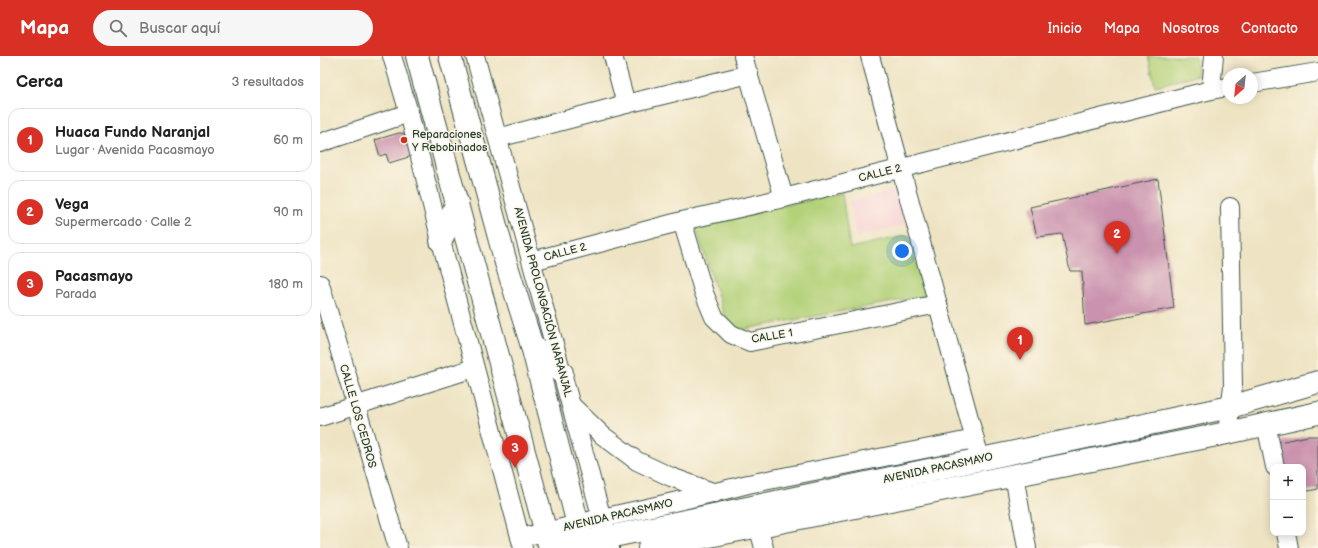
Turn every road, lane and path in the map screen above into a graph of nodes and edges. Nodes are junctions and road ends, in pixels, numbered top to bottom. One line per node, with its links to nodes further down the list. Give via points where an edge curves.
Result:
1 (392, 56): 14 (street)
2 (417, 56): 19 (main road)
3 (450, 56): 26 (main road, AVENIDA PROLONGACIÓN NARANJAL, via 506,263)
4 (475, 56): 15 (street, AVENIDA PROLONGACIÓN NARANJAL)
5 (613, 56): 13 (street)
6 (743, 56): 10 (street)
7 (873, 56): 17 (street)
8 (1214, 56): 12 (street)
9 (1318, 72): 11 (street)
10 (749, 74): 13 (street); 18 (street)
11 (1258, 82)
12 (1219, 88): 17 (street, CALLE 2)
13 (626, 104): 15 (street)
14 (409, 113): 16 (street); 22 (street)
15 (498, 138): 23 (street, AVENIDA PROLONGACIÓN NARANJAL)
16 (320, 143)
17 (900, 168): 18 (street, CALLE 2); 25 (street)
18 (784, 198): 21 (street, CALLE 2)
19 (457, 202): 22 (main road); 48 (main road)
20 (1230, 207): 32 (street, via 1233,386)
21 (682, 221): 23 (street, CALLE 2); 25 (street, CALLE 1, via 714,318 731,334 750,342)
22 (441, 241): 27 (street)
23 (532, 261): 28 (street, AVENIDA PROLONGACIÓN NARANJAL)
24 (320, 285): 31 (street, CALLE LOS CEDROS)
25 (938, 304): 37 (street)
26 (532, 346): 28 (main road); 46 (main road, AVENIDA PROLONGACIÓN NARANJAL)
27 (474, 368): 31 (street); 47 (street)
28 (562, 373): 30 (street, AVENIDA PROLONGACIÓN NARANJAL)
29 (1318, 382): 32 (main road, AVENIDA PACASMAYO)
30 (571, 404): 42 (street, via 602,435 637,461); 44 (street, AVENIDA PROLONGACIÓN NARANJAL)
31 (355, 406): 34 (street); 49 (street, CALLE LOS CEDROS)
32 (1230, 407): 36 (street); 37 (main road, AVENIDA PACASMAYO)
33 (1318, 413): 35 (main road, AVENIDA PACASMAYO)
34 (320, 417)
35 (1266, 424): 36 (main road, AVENIDA PACASMAYO); 38 (street)
36 (1227, 433): 39 (main road, AVENIDA PACASMAYO)
37 (978, 449): 40 (street); 41 (street, AVENIDA PACASMAYO); 43 (main road, AVENIDA PACASMAYO)
38 (1274, 464)
39 (1014, 475): 40 (main road, AVENIDA PACASMAYO); 52 (street)
40 (986, 481): 43 (main road, AVENIDA PACASMAYO)
41 (748, 484): 42 (street, AVENIDA PACASMAYO); 43 (street)
42 (715, 493): 44 (street, AVENIDA PACASMAYO)
43 (756, 516): 44 (main road, AVENIDA PACASMAYO); 50 (main road, AVENIDA PACASMAYO); 51 (street)
44 (606, 534): 46 (main road, AVENIDA PACASMAYO)
45 (1286, 536): 53 (street)
46 (582, 538): 48 (main road, AVENIDA PACASMAYO)
47 (522, 542): 48 (street, AVENIDA PACASMAYO)
48 (550, 543)
49 (398, 548)
50 (649, 548)
51 (764, 548)
52 (1027, 548)
53 (1288, 548)

